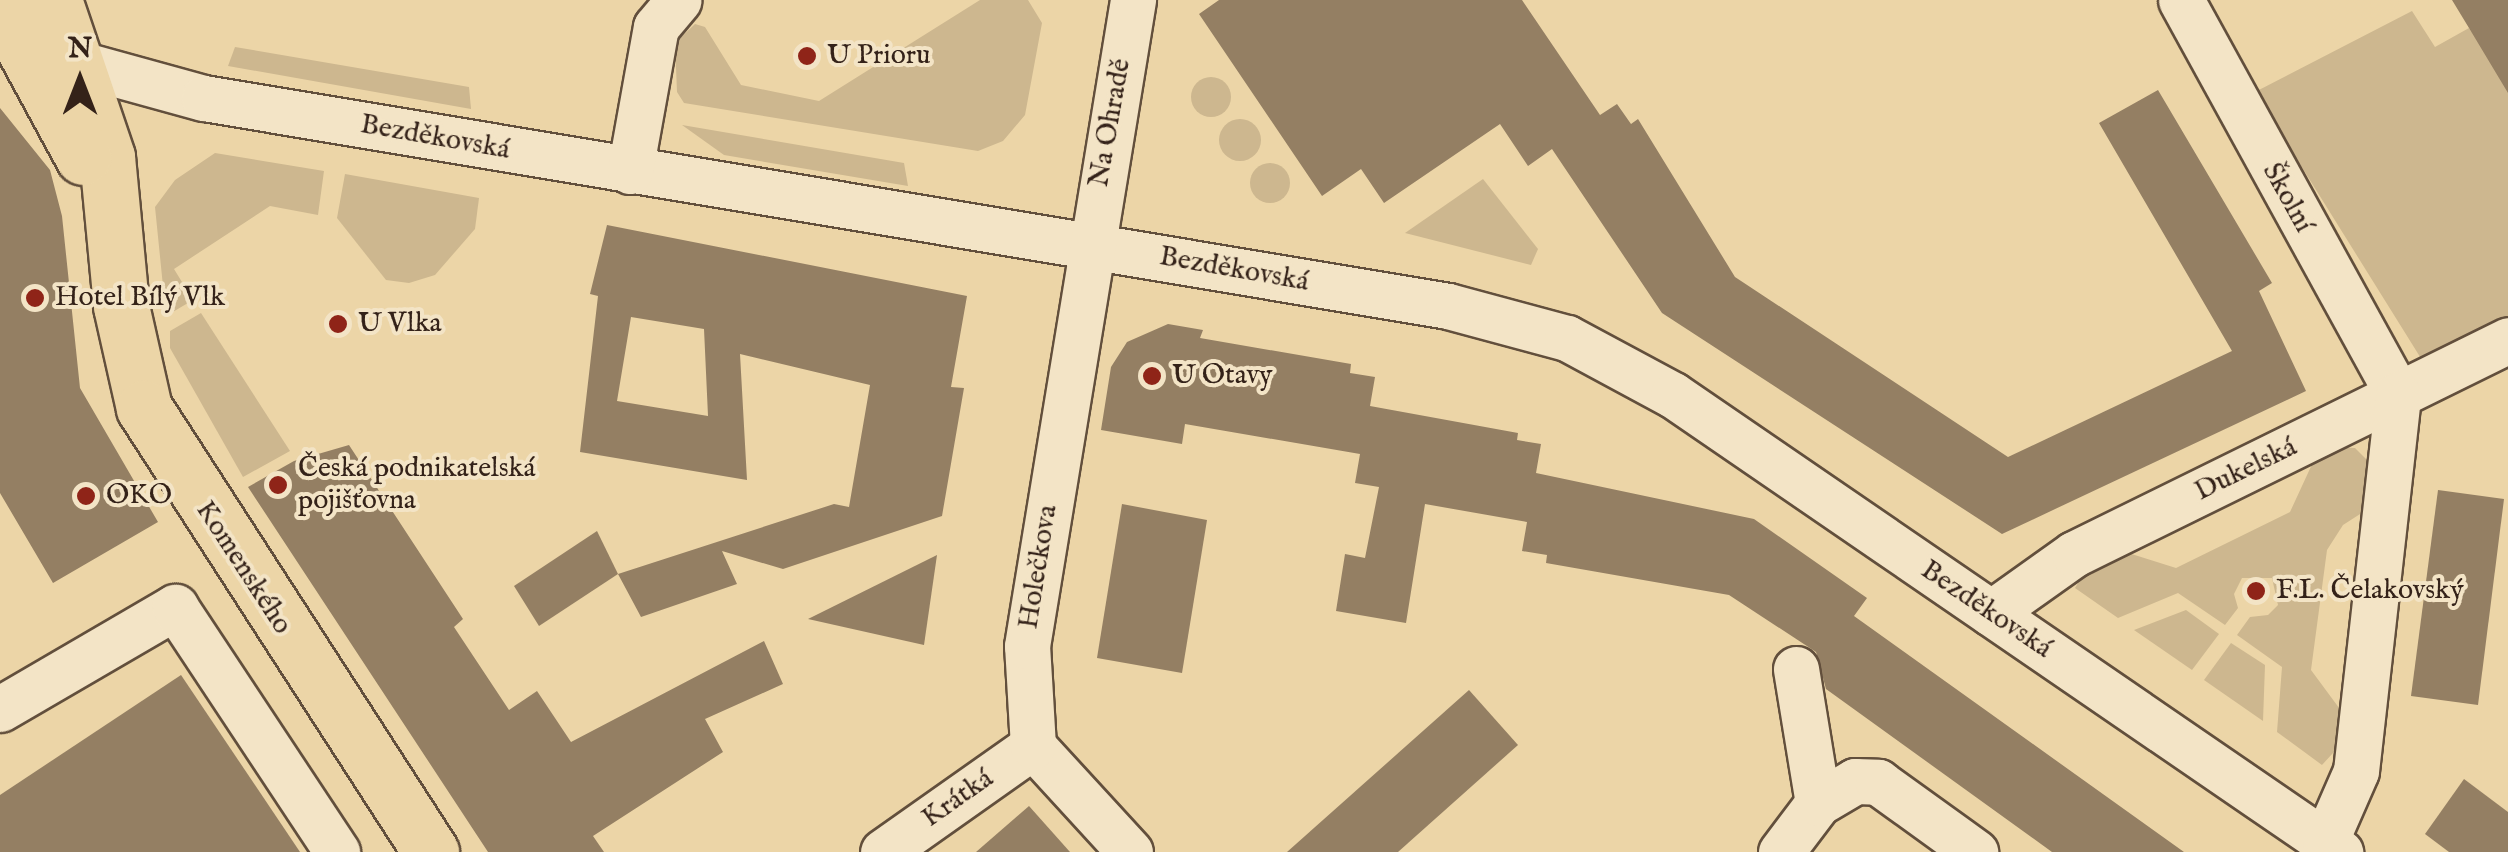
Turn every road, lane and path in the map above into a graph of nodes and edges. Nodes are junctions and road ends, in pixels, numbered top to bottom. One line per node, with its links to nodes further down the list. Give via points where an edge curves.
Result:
1 (680, 0): 6 (street, via 656,27)
2 (1133, 0): 8 (street, Na Ohradě)
3 (2181, 0): 10 (street, Školní)
4 (19, 5): 5 (main road, Komenského); 7 (main road, Komenského)
5 (81, 68): 6 (street, Bezděkovská, via 184,94); 7 (main road, Komenského, via 107,157)
6 (630, 171): 8 (street, Bezděkovská)
7 (106, 200): 18 (main road, Komenského, via 144,408)
8 (1088, 246): 11 (street, Bezděkovská, via 1448,306 1566,338 1673,395); 14 (street, Holečkova, via 1027,646)
9 (2508, 340): 10 (street, Dukelská)
10 (2398, 394): 11 (street, Dukelská, via 2074,554); 16 (street, via 2356,771)
11 (1991, 613): 16 (street, Bezděkovská)
12 (1796, 669): 15 (street)
13 (0, 709): 17 (street, via 175,607)
14 (1033, 746): 19 (street, Krátká); 20 (street)
15 (1818, 803): 21 (street); 22 (street, via 1856,781 1878,782)
16 (2332, 847)
17 (337, 852)
18 (431, 852)
19 (883, 852)
20 (1130, 852)
21 (1781, 852)
22 (1975, 852)

